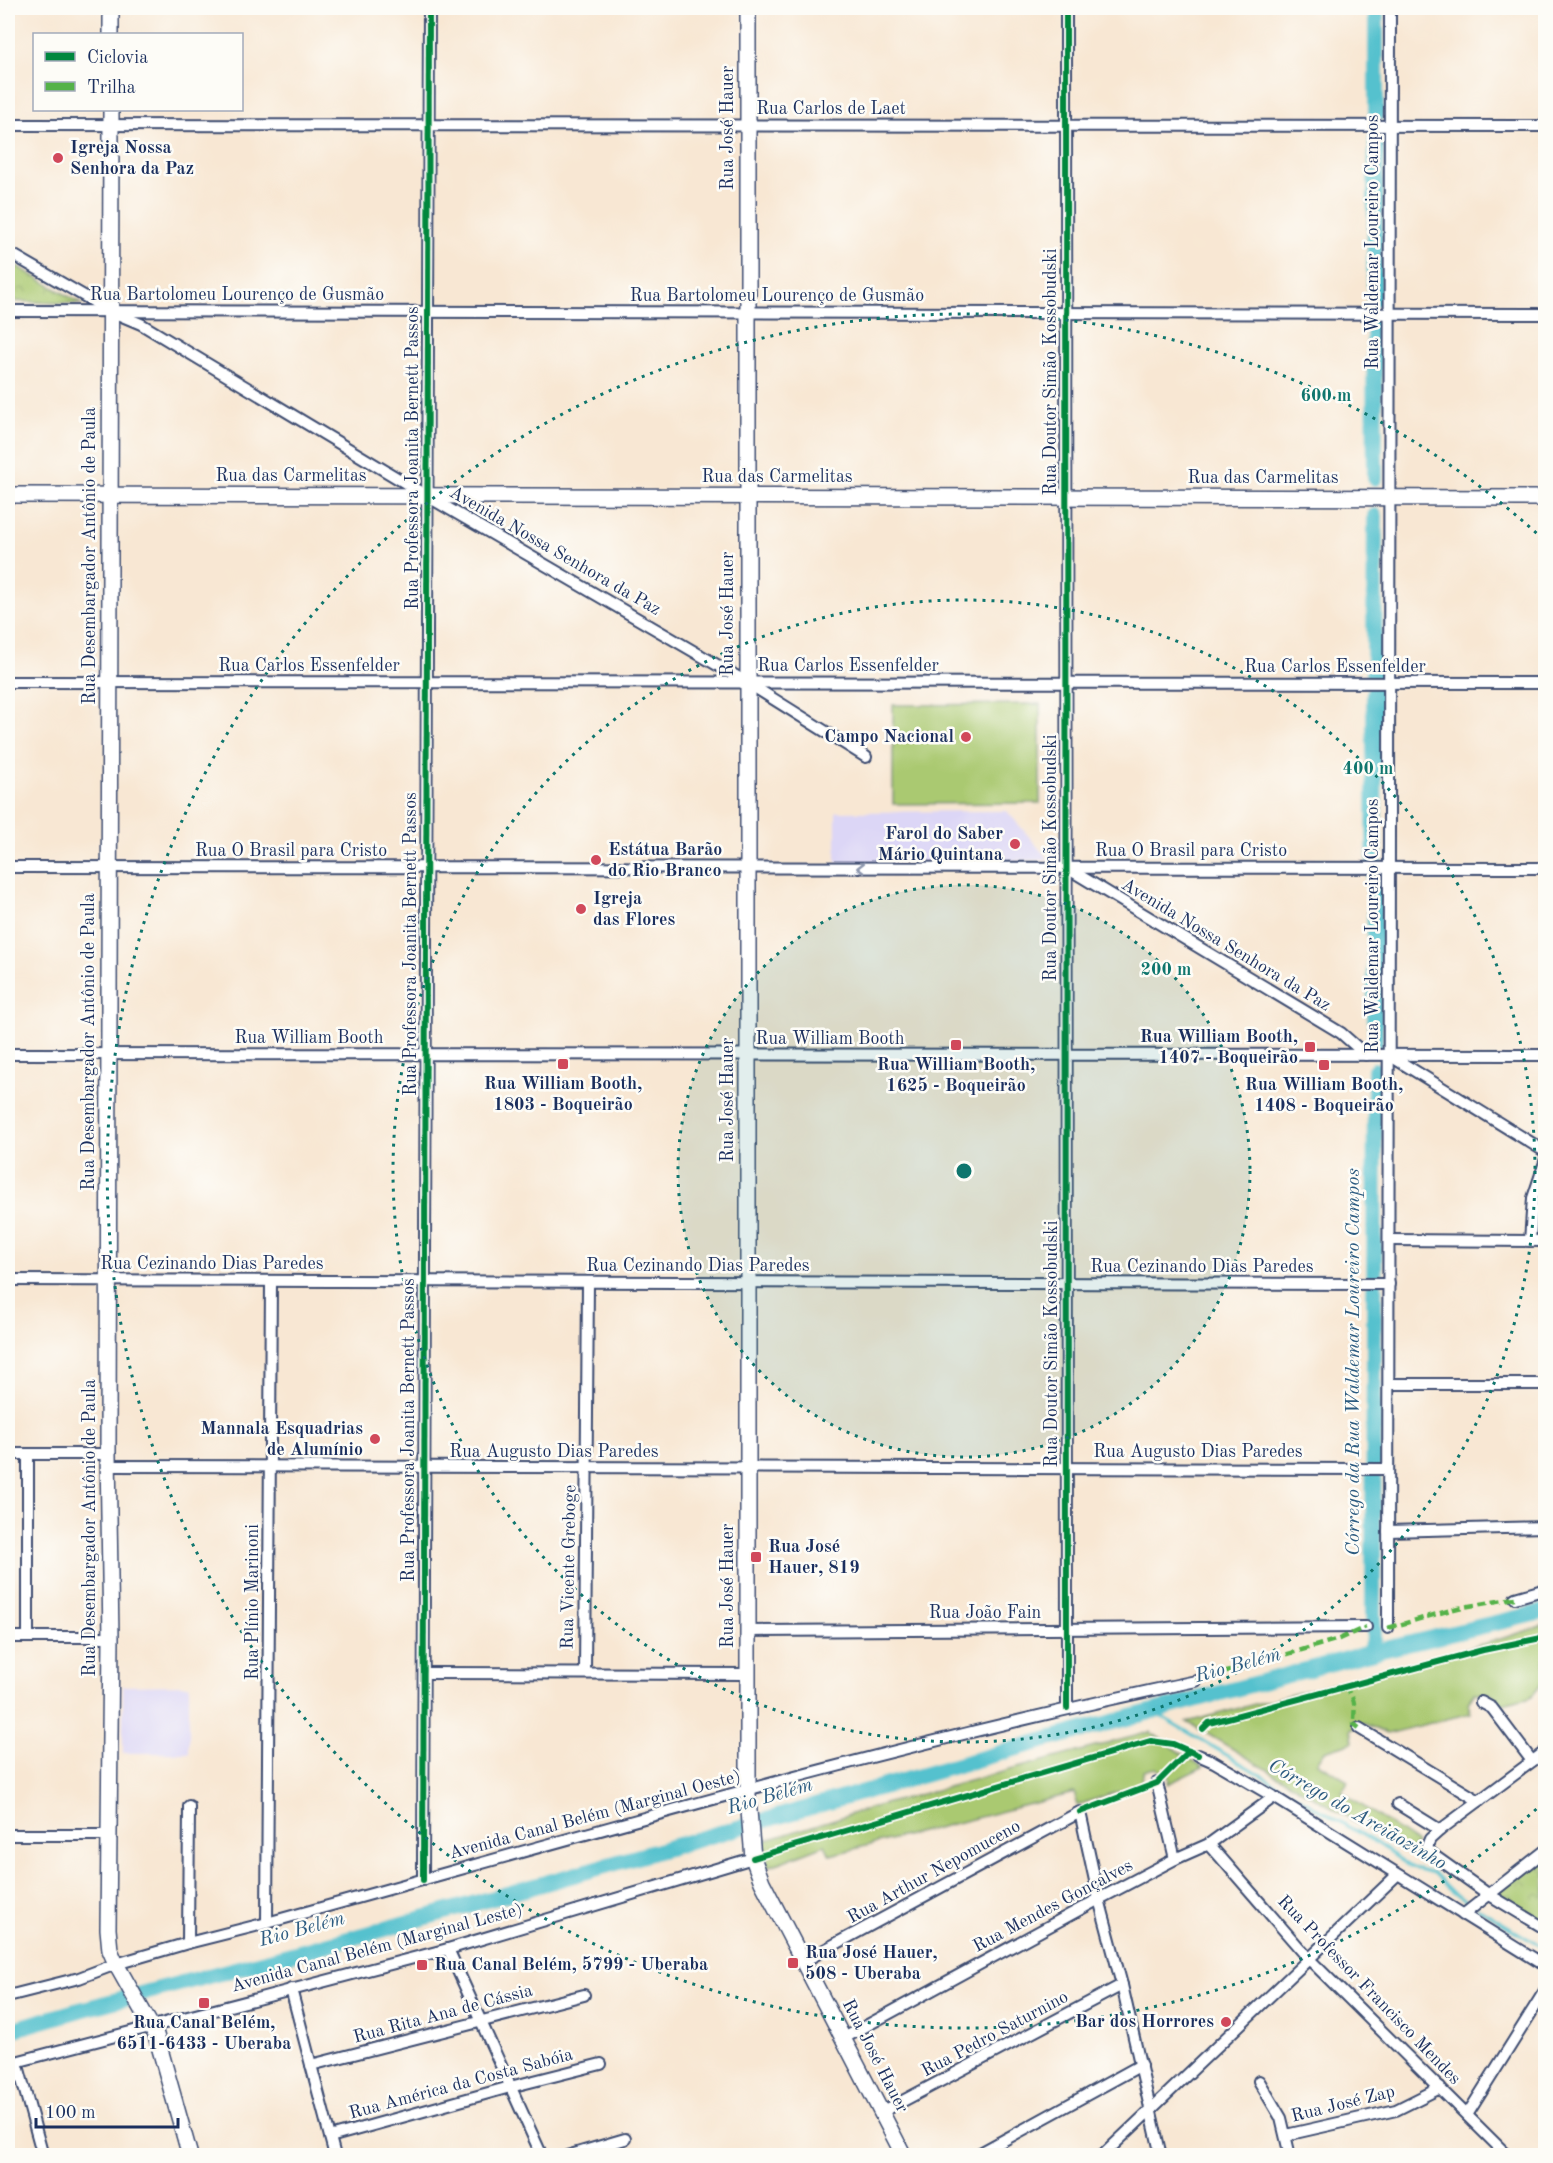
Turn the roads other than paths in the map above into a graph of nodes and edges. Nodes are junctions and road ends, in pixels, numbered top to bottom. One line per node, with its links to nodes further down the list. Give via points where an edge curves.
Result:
1 (111, 8): 6 (main road)
2 (429, 8): 9 (street, Rua Professora Joanita Bernett Passos)
3 (748, 8): 10 (main road, Rua José Hauer)
4 (1066, 8): 11 (street, Rua Doutor Simão Kossobudski)
5 (1390, 8): 12 (street, Rua Waldemar Loureiro Campos)
6 (111, 33)
7 (111, 117): 8 (street, Rua Carlos de Laet); 9 (street, Rua Carlos de Laet); 16 (main road, Rua Desembargador Antônio de Paula)
8 (8, 125)
9 (429, 125): 10 (street, Rua Carlos de Laet); 17 (street, Rua Professora Joanita Bernett Passos)
10 (748, 125): 11 (street, Rua Carlos de Laet); 18 (main road, Rua José Hauer)
11 (1066, 125): 12 (street, Rua Carlos de Laet); 19 (street, Rua Doutor Simão Kossobudski)
12 (1390, 126): 13 (street, Rua Carlos de Laet); 20 (street, Rua Waldemar Loureiro Campos)
13 (1545, 126)
14 (8, 252): 16 (street, Avenida Nossa Senhora da Paz)
15 (8, 311): 16 (street, Rua Bartolomeu Lourenço de Gusmão)
16 (110, 312): 17 (street, Rua Bartolomeu Lourenço de Gusmão); 23 (main road, Rua Desembargador Antônio de Paula); 24 (street, Avenida Nossa Senhora da Paz, via 141,324)
17 (428, 312): 18 (street, Rua Bartolomeu Lourenço de Gusmão); 24 (street, Rua Professora Joanita Bernett Passos)
18 (747, 312): 19 (street, Rua Bartolomeu Lourenço de Gusmão); 25 (main road, Rua José Hauer)
19 (1066, 313): 20 (street, Rua Bartolomeu Lourenço de Gusmão); 26 (street, Rua Doutor Simão Kossobudski)
20 (1390, 313): 21 (street, Rua Bartolomeu Lourenço de Gusmão); 27 (street, Rua Waldemar Loureiro Campos)
21 (1545, 314)
22 (8, 495): 23 (main road, Rua das Carmelitas)
23 (110, 496): 24 (main road, Rua das Carmelitas); 30 (main road, Rua Desembargador Antônio de Paula)
24 (428, 496): 25 (main road, Rua das Carmelitas); 31 (street, Rua Professora Joanita Bernett Passos); 32 (street, Avenida Nossa Senhora da Paz)
25 (748, 497): 26 (main road, Rua das Carmelitas); 32 (main road, Rua José Hauer)
26 (1066, 497): 27 (main road, Rua das Carmelitas); 33 (street, Rua Doutor Simão Kossobudski)
27 (1390, 498): 28 (main road, Rua das Carmelitas); 34 (street, Rua Waldemar Loureiro Campos)
28 (1545, 498)
29 (8, 682): 30 (street, Rua Carlos Essenfelder)
30 (110, 682): 31 (street, Rua Carlos Essenfelder); 38 (main road, Rua Desembargador Antônio de Paula)
31 (427, 683): 32 (street, Rua Carlos Essenfelder); 39 (street, Rua Professora Joanita Bernett Passos)
32 (748, 683): 33 (street, Rua Carlos Essenfelder); 36 (street, Avenida Nossa Senhora da Paz); 40 (main road, Rua José Hauer)
33 (1066, 683): 34 (street, Rua Carlos Essenfelder); 41 (street, Rua Doutor Simão Kossobudski)
34 (1389, 683): 35 (street, Rua Carlos Essenfelder); 42 (street, Rua Waldemar Loureiro Campos)
35 (1545, 683)
36 (866, 757)
37 (8, 867): 38 (street, Rua O Brasil para Cristo)
38 (109, 867): 39 (street, Rua O Brasil para Cristo); 45 (main road, Rua Desembargador Antônio de Paula)
39 (426, 868): 40 (street, Rua O Brasil para Cristo); 46 (street, Rua Professora Joanita Bernett Passos)
40 (748, 868): 41 (street, Rua O Brasil para Cristo, one-way to 40); 47 (main road, Rua José Hauer)
41 (1066, 868): 42 (street, Rua O Brasil para Cristo); 48 (street, Rua Doutor Simão Kossobudski); 49 (street, Avenida Nossa Senhora da Paz, via 1341,1033)
42 (1389, 868): 43 (street, Rua O Brasil para Cristo); 50 (street, Rua Waldemar Loureiro Campos)
43 (1545, 868)
44 (8, 1054): 45 (street, Rua William Booth)
45 (109, 1054): 46 (street, Rua William Booth); 58 (main road, Rua Desembargador Antônio de Paula)
46 (426, 1054): 47 (street, Rua William Booth); 60 (street, Rua Professora Joanita Bernett Passos)
47 (748, 1055): 48 (street, Rua William Booth); 62 (main road, Rua José Hauer)
48 (1066, 1055): 49 (street, Rua William Booth); 63 (street, Rua Doutor Simão Kossobudski)
49 (1366, 1055): 50 (street, Rua William Booth)
50 (1389, 1055): 51 (street, Rua William Booth); 52 (street); 54 (street, Rua Waldemar Loureiro Campos)
51 (1545, 1055)
52 (1545, 1152)
53 (1545, 1159): 55 (street, via 1533,1198)
54 (1389, 1240): 55 (street); 64 (street, Rua Waldemar Loureiro Campos)
55 (1530, 1241): 56 (street)
56 (1545, 1241)
57 (8, 1280): 58 (street, Rua Cezinando Dias Paredes)
58 (109, 1280): 59 (street, Rua Cezinando Dias Paredes); 69 (main road, Rua Desembargador Antônio de Paula)
59 (271, 1281): 60 (street, Rua Cezinando Dias Paredes); 70 (street, Rua Plínio Marinoni)
60 (425, 1281): 61 (street, Rua Cezinando Dias Paredes); 71 (street, Rua Professora Joanita Bernett Passos)
61 (588, 1282): 62 (street, Rua Cezinando Dias Paredes); 72 (street, Rua Vicente Greboge)
62 (748, 1282): 63 (street, Rua Cezinando Dias Paredes); 73 (main road, Rua José Hauer)
63 (1066, 1283): 64 (street, Rua Cezinando Dias Paredes); 74 (street, Rua Doutor Simão Kossobudski)
64 (1384, 1285): 65 (street, Rua Waldemar Loureiro Campos)
65 (1389, 1384): 66 (street); 75 (street, Rua Waldemar Loureiro Campos)
66 (1545, 1384)
67 (8, 1454): 68 (street, Rua Augusto Dias Paredes)
68 (28, 1454): 69 (street, Rua Augusto Dias Paredes); 85 (street)
69 (108, 1460): 70 (street, Rua Augusto Dias Paredes); 86 (main road, Rua Desembargador Antônio de Paula)
70 (270, 1467): 71 (street, Rua Augusto Dias Paredes); 115 (street, Rua Plínio Marinoni)
71 (424, 1467): 72 (street, Rua Augusto Dias Paredes); 87 (street, Rua Professora Joanita Bernett Passos)
72 (586, 1467): 73 (street, Rua Augusto Dias Paredes); 88 (street, Rua Vicente Greboge)
73 (748, 1467): 74 (street, Rua Augusto Dias Paredes); 83 (main road, Rua José Hauer)
74 (1067, 1468): 75 (street, Rua Augusto Dias Paredes); 82 (street, Rua Doutor Simão Kossobudski)
75 (1384, 1469): 77 (street, Rua Waldemar Loureiro Campos)
76 (1545, 1527): 77 (street)
77 (1388, 1531): 81 (street, Rua Waldemar Loureiro Campos)
78 (1545, 1589): 79 (street)
79 (1515, 1599)
80 (1366, 1627): 82 (street, Rua João Fain)
81 (1388, 1628)
82 (1067, 1629): 83 (street, Rua João Fain); 92 (street, Rua Doutor Simão Kossobudski)
83 (748, 1631): 89 (main road, Rua José Hauer)
84 (8, 1637): 85 (street)
85 (28, 1637): 86 (street)
86 (111, 1637): 104 (main road, Rua Desembargador Antônio de Paula)
87 (424, 1673): 88 (street); 111 (street, Rua Professora Joanita Bernett Passos)
88 (585, 1673): 89 (street)
89 (748, 1674): 98 (main road, Rua José Hauer)
90 (1196, 1681): 92 (street, Avenida Canal Belém (Marginal Oeste))
91 (1480, 1702): 96 (street, via 1492,1707)
92 (1067, 1708): 98 (street, Avenida Canal Belém (Marginal Oeste))
93 (1359, 1728): 100 (street)
94 (1545, 1751): 96 (street)
95 (1198, 1755): 99 (street)
96 (1532, 1761): 100 (street)
97 (1157, 1783): 109 (street)
98 (748, 1795): 108 (main road, Rua José Hauer); 111 (street, Avenida Canal Belém (Marginal Oeste))
99 (1274, 1797): 106 (street, Rua Mendes Gonçalves); 110 (street)
100 (1479, 1801): 103 (street)
101 (1398, 1804): 103 (street)
102 (189, 1806): 117 (street)
103 (1440, 1830): 112 (street, via 1430,1839 1430,1852)
104 (109, 1834): 105 (street); 122 (main road, Rua Desembargador Antônio de Paula, via 108,1929 110,1950)
105 (8, 1835)
106 (1209, 1844): 109 (street, Rua Mendes Gonçalves); 119 (street, Rua Professor Francisco Mendes)
107 (1545, 1850): 112 (street)
108 (753, 1853): 118 (street, Avenida Canal Belém (Marginal Leste)); 120 (main road, Rua José Hauer, via 762,1882)
109 (1175, 1859): 113 (street, Rua Mendes Gonçalves)
110 (1397, 1875): 114 (street); 119 (street)
111 (423, 1880): 115 (street, Avenida Canal Belém (Marginal Oeste))
112 (1488, 1894): 114 (street); 116 (street)
113 (1099, 1899): 120 (street, Rua Arthur Nepomuceno, via 1080,1812); 123 (street); 130 (street, Rua Mendes Gonçalves)
114 (1463, 1915): 121 (street)
115 (267, 1923): 117 (street, Avenida Canal Belém (Marginal Oeste))
116 (1545, 1929)
117 (188, 1943): 122 (street, Avenida Canal Belém (Marginal Oeste))
118 (448, 1949): 124 (street, Avenida Canal Belém (Marginal Leste)); 128 (street)
119 (1309, 1959): 137 (street, Rua Professor Francisco Mendes); 138 (street)
120 (804, 1961): 130 (main road, Rua José Hauer)
121 (1545, 1966)
122 (118, 1968): 127 (street, Avenida Canal Belém (Marginal Oeste)); 129 (main road, Rua Desembargador Antônio de Paula)
123 (1122, 1985): 133 (street); 139 (street, Rua Pedro Saturnino)
124 (291, 1989): 129 (street, Avenida Canal Belém (Marginal Leste)); 134 (street)
125 (1545, 1989): 140 (street)
126 (584, 1995): 128 (street, Rua Rita Ana de Cássia)
127 (8, 1996)
128 (480, 2021): 134 (street, Rua Rita Ana de Cássia); 136 (street)
129 (151, 2023): 131 (street, Avenida Canal Belém (Marginal Leste)); 145 (main road, Rua Desembargador Antônio de Paula)
130 (844, 2038): 139 (main road, Rua José Hauer)
131 (12, 2063): 144 (street)
132 (602, 2064): 136 (street, Rua América da Costa Sabóia)
133 (1141, 2065): 138 (street); 150 (street)
134 (311, 2066): 142 (street)
135 (1260, 2081): 141 (street)
136 (510, 2087): 142 (street, Rua América da Costa Sabóia); 147 (street)
137 (1440, 2088): 140 (street, Rua Professor Francisco Mendes); 141 (street, Rua José Zap, via 1396,2110)
138 (1151, 2109): 151 (street); 152 (street)
139 (882, 2112): 149 (main road, Rua José Hauer)
140 (1467, 2115): 154 (street, Rua Professor Francisco Mendes)
141 (1286, 2135): 153 (street)
142 (330, 2137): 146 (street)
143 (625, 2139): 148 (street)
144 (43, 2156)
145 (190, 2156)
146 (335, 2156)
147 (542, 2156)
148 (567, 2156)
149 (904, 2156)
150 (975, 2156)
151 (1102, 2156)
152 (1161, 2156)
153 (1290, 2156)
154 (1508, 2156)

